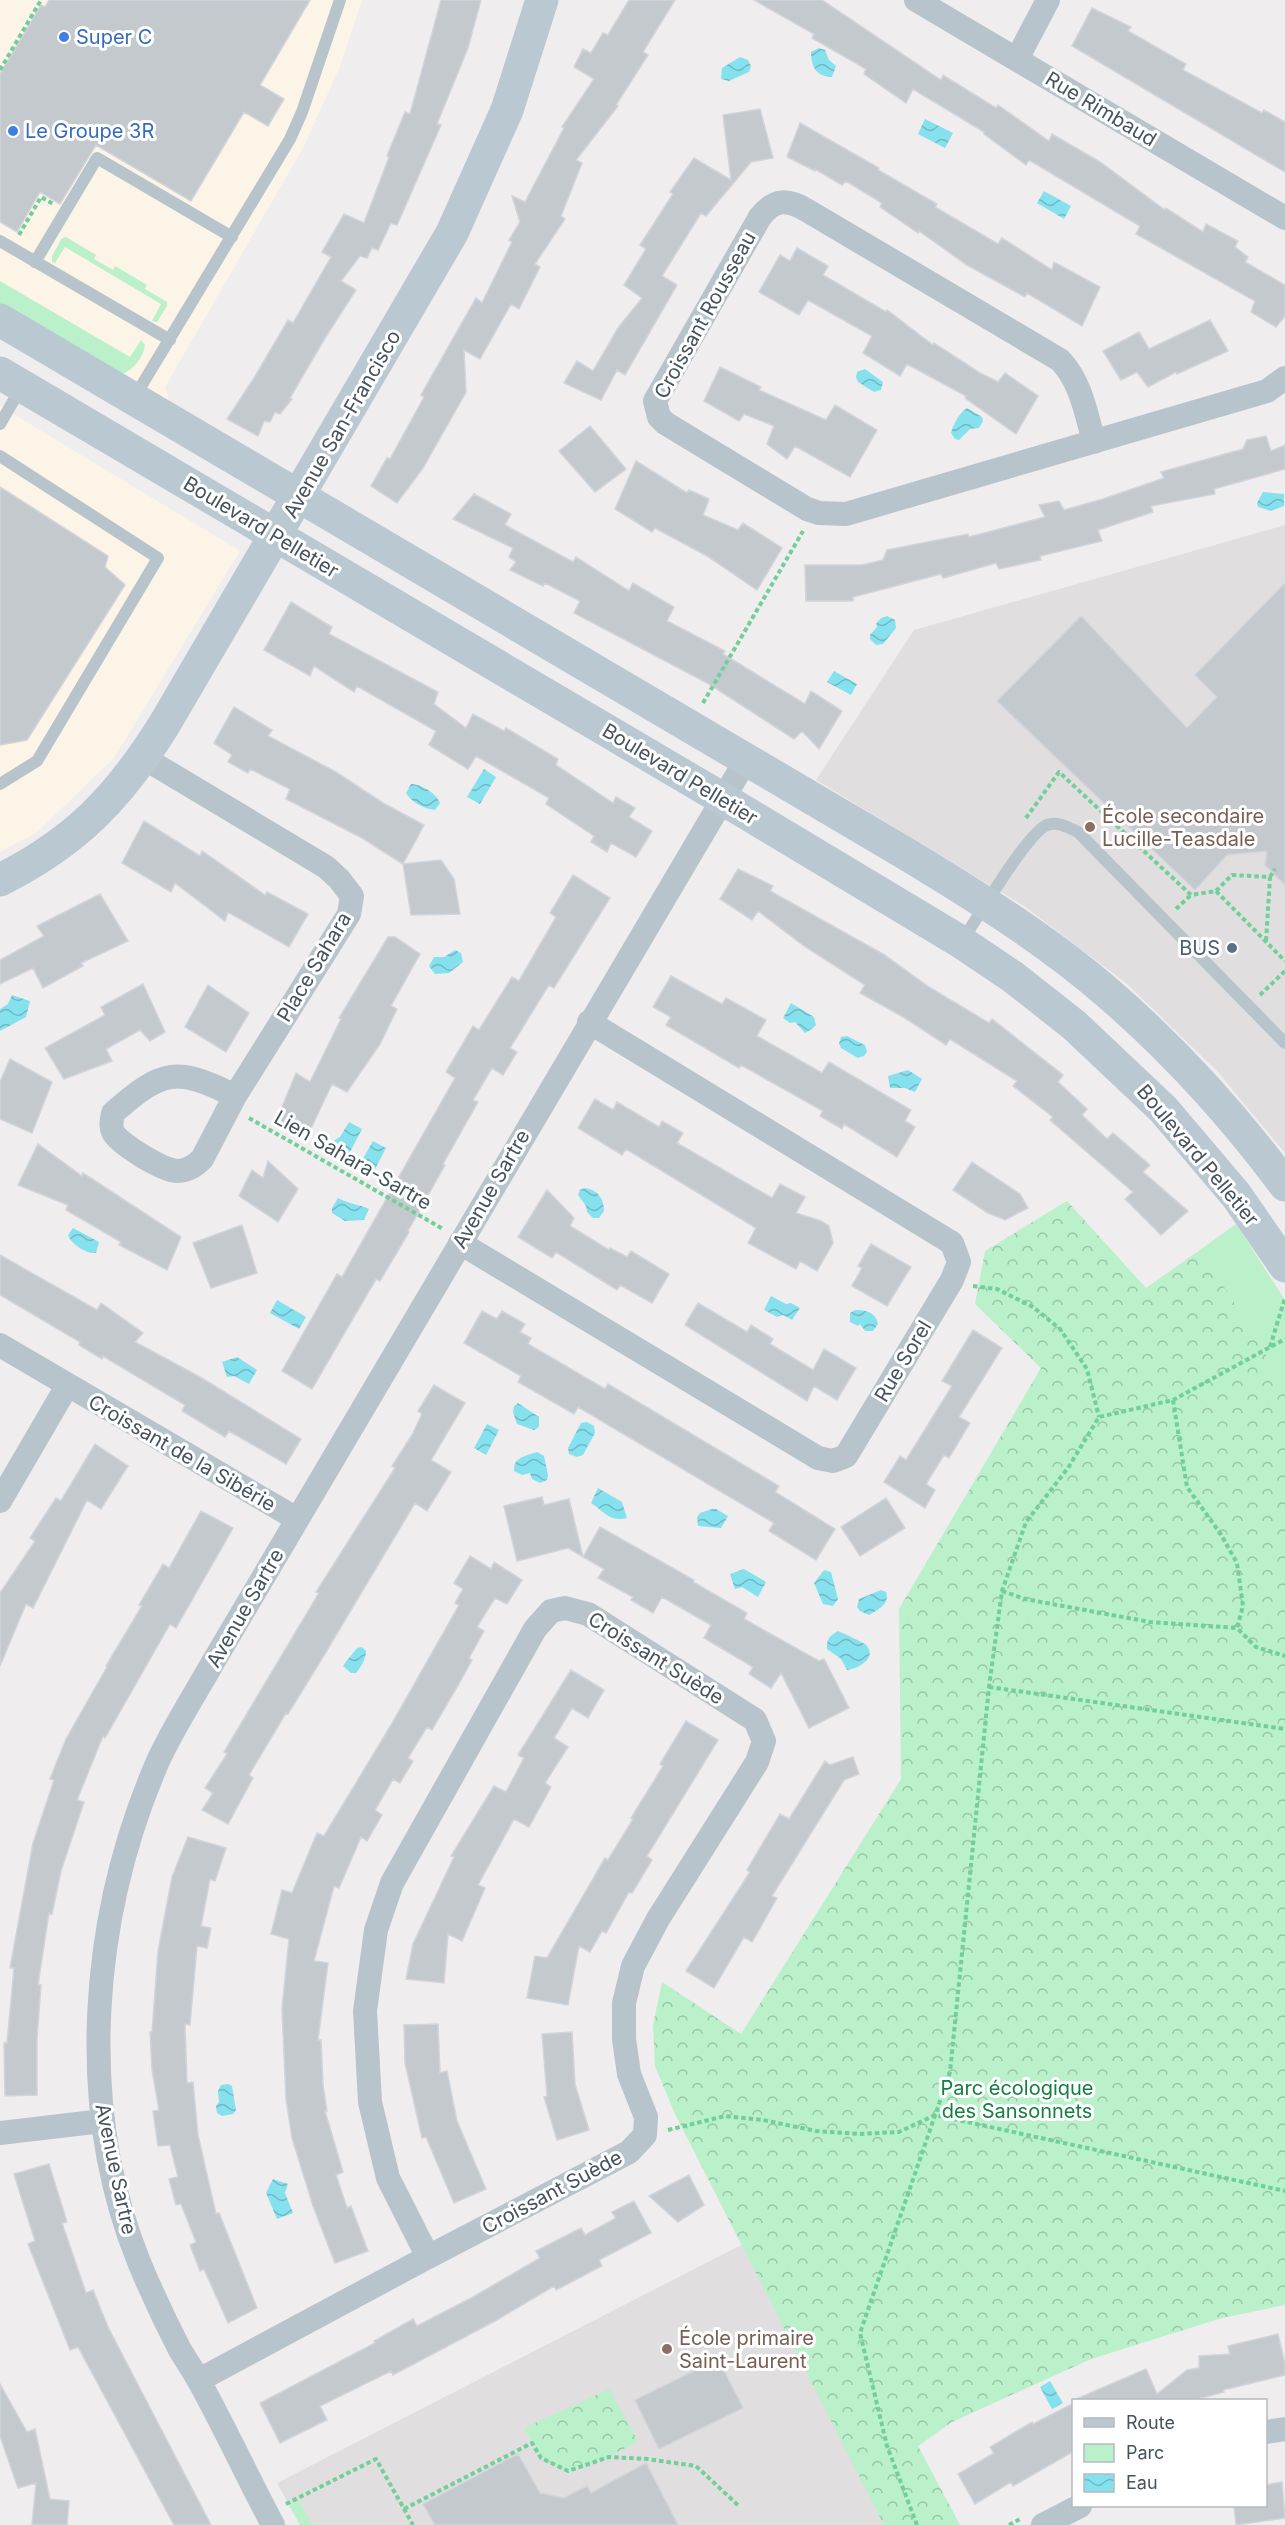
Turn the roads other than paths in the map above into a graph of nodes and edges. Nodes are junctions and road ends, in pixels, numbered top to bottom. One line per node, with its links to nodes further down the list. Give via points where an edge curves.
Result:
1 (340, 0): 7 (lane, via 290,139)
2 (542, 0): 19 (street, Avenue San-Francisco, via 507,110 452,233)
3 (916, 0): 5 (street, Rue Rimbaud)
4 (1048, 0): 5 (street)
5 (1017, 59): 6 (street, Rue Rimbaud)
6 (1285, 218)
7 (232, 237): 9 (lane, via 97,158); 11 (lane)
8 (0, 241): 9 (lane)
9 (35, 262): 11 (lane)
10 (0, 320): 12 (street)
11 (170, 340): 15 (lane)
12 (45, 347): 14 (street); 15 (street)
13 (1285, 378): 17 (street, Croissant Rousseau, via 1267,391)
14 (11, 380): 16 (lane); 20 (street, Boulevard Pelletier)
15 (134, 399): 19 (street)
16 (0, 423)
17 (1094, 442): 17 (street, Croissant Rousseau, via 1078,385 1060,360 808,211 781,201 760,217 655,401 659,417 676,430 807,509 832,514 846,514)
18 (0, 456): 23 (lane, via 158,558 37,761)
19 (299, 496): 20 (street, Avenue San-Francisco); 22 (street)
20 (276, 536): 21 (street, Avenue San-Francisco); 24 (street, Boulevard Pelletier)
21 (144, 758): 25 (street, Avenue San-Francisco, via 105,805 71,837); 30 (street, Place Sahara, via 326,867 352,896 349,914)
22 (746, 760): 24 (street, Avenue Sartre); 26 (street)
23 (0, 784)
24 (723, 799): 27 (street, Boulevard Pelletier); 28 (street, Avenue Sartre)
25 (0, 880)
26 (986, 904): 27 (lane); 29 (lane, via 1032,837 1050,824 1078,832); 31 (street, via 1073,965 1149,1031 1222,1106)
27 (962, 942): 33 (street, Boulevard Pelletier, via 1045,1001 1134,1079 1217,1172)
28 (589, 1022): 32 (street, Avenue Sartre); 32 (street, Rue Sorel, via 952,1243 959,1262 952,1280 846,1456 833,1461 818,1458)
29 (1285, 1043)
30 (232, 1102): 30 (street, Place Sahara, via 202,1159 187,1169 167,1168 118,1141 111,1129 113,1113 147,1086 168,1076 205,1081)
31 (1285, 1185)
32 (460, 1243): 37 (street, Avenue Sartre)
33 (1285, 1266)
34 (0, 1345): 35 (street, Croissant de la Sibérie)
35 (67, 1386): 36 (street, Croissant de la Sibérie); 37 (street, Croissant de la Sibérie)
36 (0, 1501)
37 (297, 1520): 38 (street, Avenue Sartre, via 159,1760 136,1816 119,1877 102,1970 98,2057)
38 (102, 2121): 39 (street); 41 (street, Avenue Sartre, via 118,2197 139,2261 180,2351)
39 (0, 2133)
40 (428, 2257): 40 (street, Croissant Suède, via 629,2152 645,2135 646,2117 629,2074 624,2039 624,2003 633,1966 658,1918 757,1762 764,1741 755,1720 588,1614 565,1608 551,1611 535,1629 392,1883 375,1930 365,2011 370,2102 388,2178); 41 (street, Croissant Suède)
41 (199, 2380): 45 (street, Avenue Sartre)
42 (1285, 2429): 43 (street)
43 (1267, 2432)
44 (1076, 2507): 46 (street)
45 (273, 2525)
46 (1043, 2525)

